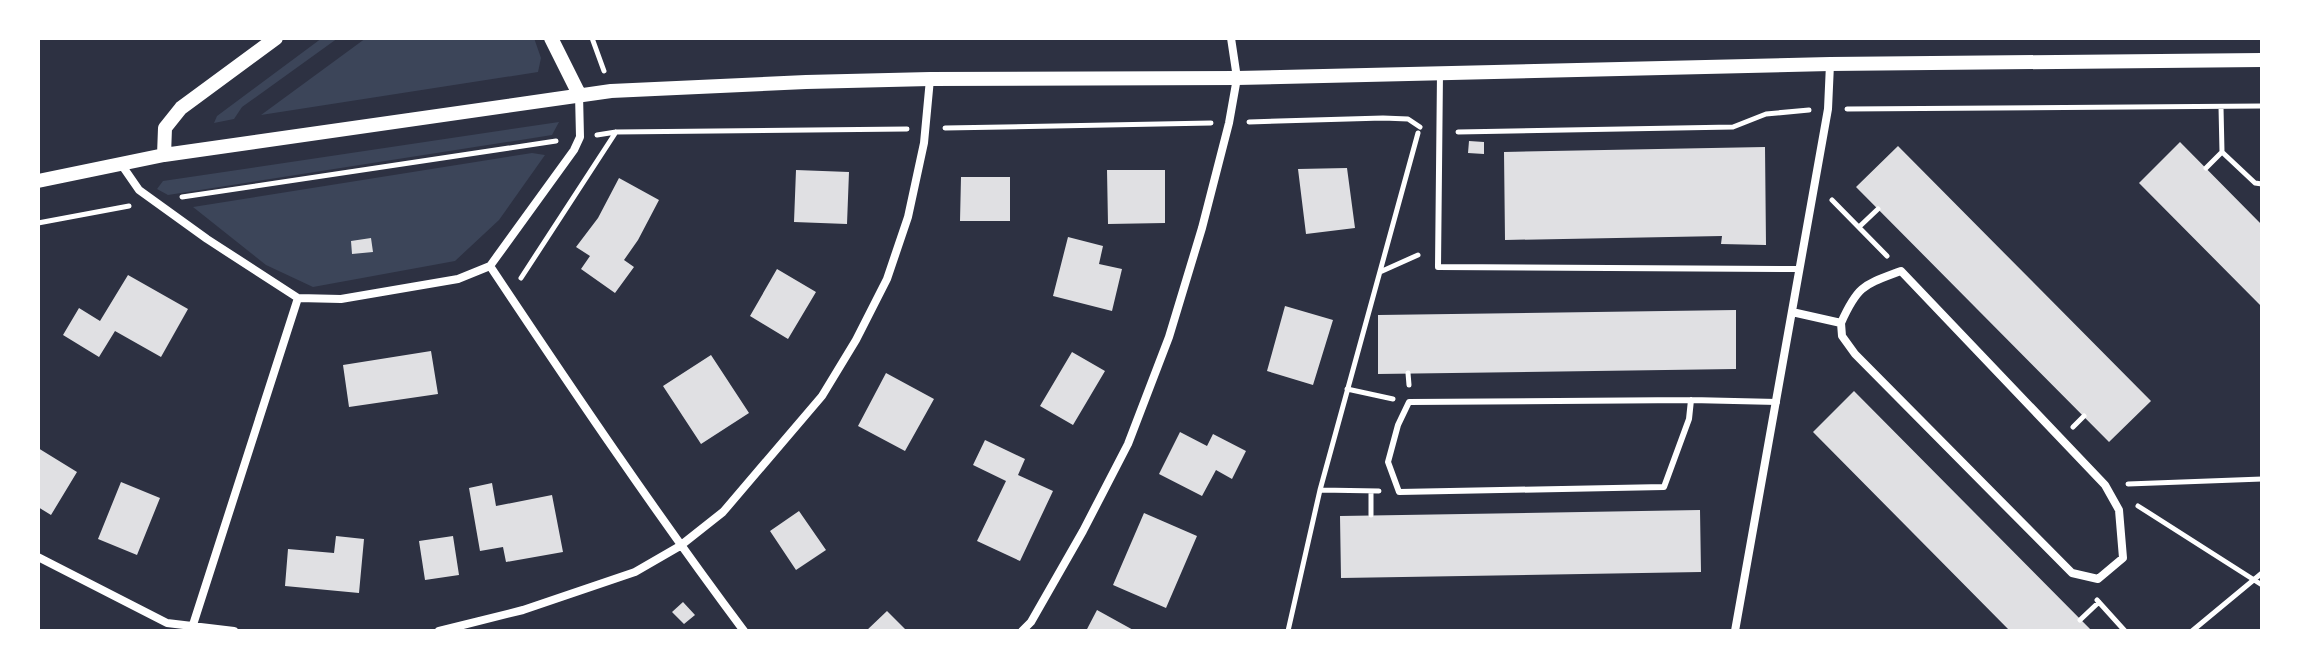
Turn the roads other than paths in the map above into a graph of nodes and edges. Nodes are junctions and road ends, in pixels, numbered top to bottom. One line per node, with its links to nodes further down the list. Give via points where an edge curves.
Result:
1 (276, 38): 10 (street, via 181,108 165,128)
2 (551, 38): 9 (street)
3 (1231, 38): 7 (street)
4 (2262, 60): 5 (street)
5 (1830, 64): 6 (street); 14 (street, via 1828,109)
6 (1440, 72): 7 (street); 14 (lane, via 1438,267)
7 (1237, 78): 8 (street); 26 (street, via 1202,228 1169,337 1128,444)
8 (930, 79): 9 (street); 20 (street, via 908,217 887,279 856,340 822,396 723,512)
9 (579, 94): 10 (street); 13 (street, via 580,137 574,150)
10 (164, 155): 11 (street)
11 (121, 164): 12 (street); 15 (street, via 139,190)
12 (38, 181)
13 (490, 266): 15 (street, via 458,279 341,299); 20 (street)
14 (1800, 269): 16 (street)
15 (298, 298): 22 (street)
16 (1792, 312): 17 (street); 19 (street)
17 (1841, 323): 17 (street, via 1851,300 1867,284 1901,271 2105,485 2119,510 2123,558 2098,579 2072,573 1855,354 1842,336)
18 (1691, 400): 18 (lane, via 1664,487 1399,492 1388,462 1409,402); 19 (lane)
19 (1777, 402): 27 (street)
20 (680, 546): 24 (street, via 635,572 523,610); 25 (street)
21 (38, 557): 22 (street, via 167,623)
22 (192, 628): 23 (street)
23 (234, 631)
24 (439, 631)
25 (744, 631)
26 (1022, 631)
27 (1735, 631)

